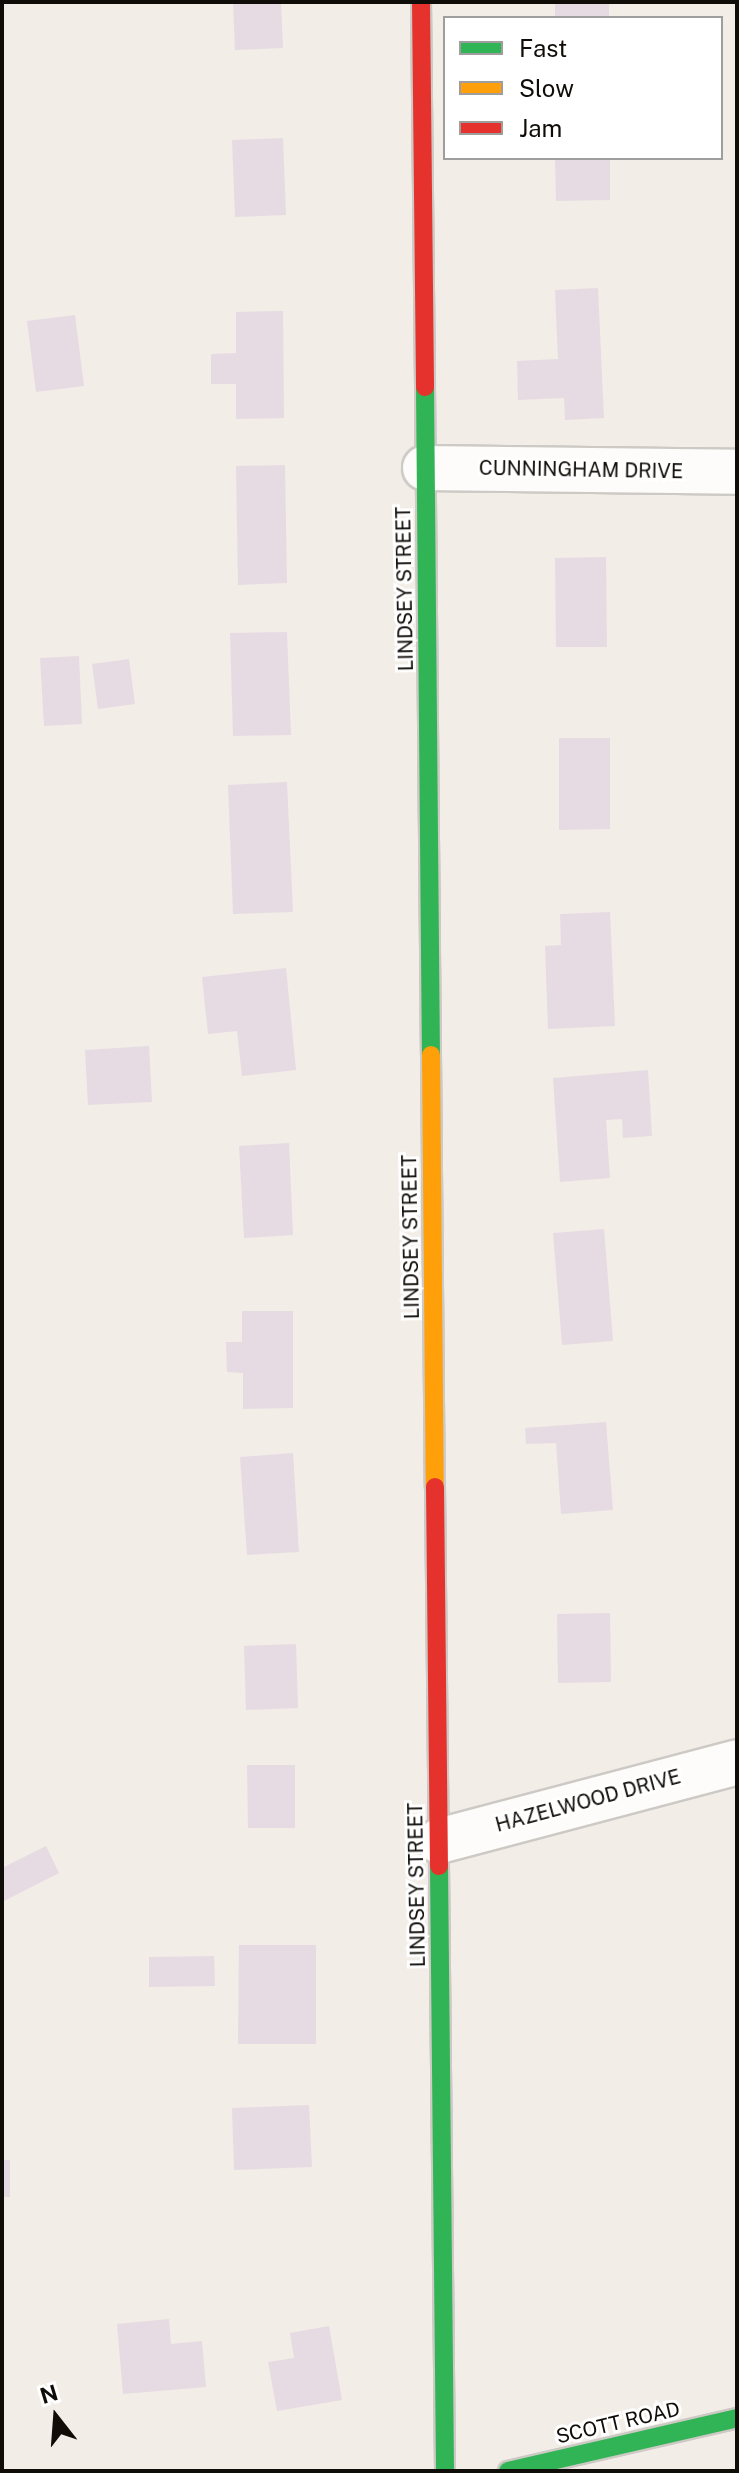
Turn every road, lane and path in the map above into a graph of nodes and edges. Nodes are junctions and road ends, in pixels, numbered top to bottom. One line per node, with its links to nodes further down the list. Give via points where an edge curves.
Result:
1 (421, 2): 2 (street, LINDSEY STREET)
2 (425, 468): 3 (street, CUNNINGHAM DRIVE); 5 (street, LINDSEY STREET)
3 (737, 472)
4 (737, 1762): 5 (street, HAZELWOOD DRIVE)
5 (439, 1841): 7 (street, LINDSEY STREET)
6 (737, 2418): 8 (street, SCOTT ROAD)
7 (445, 2471)
8 (508, 2471)

